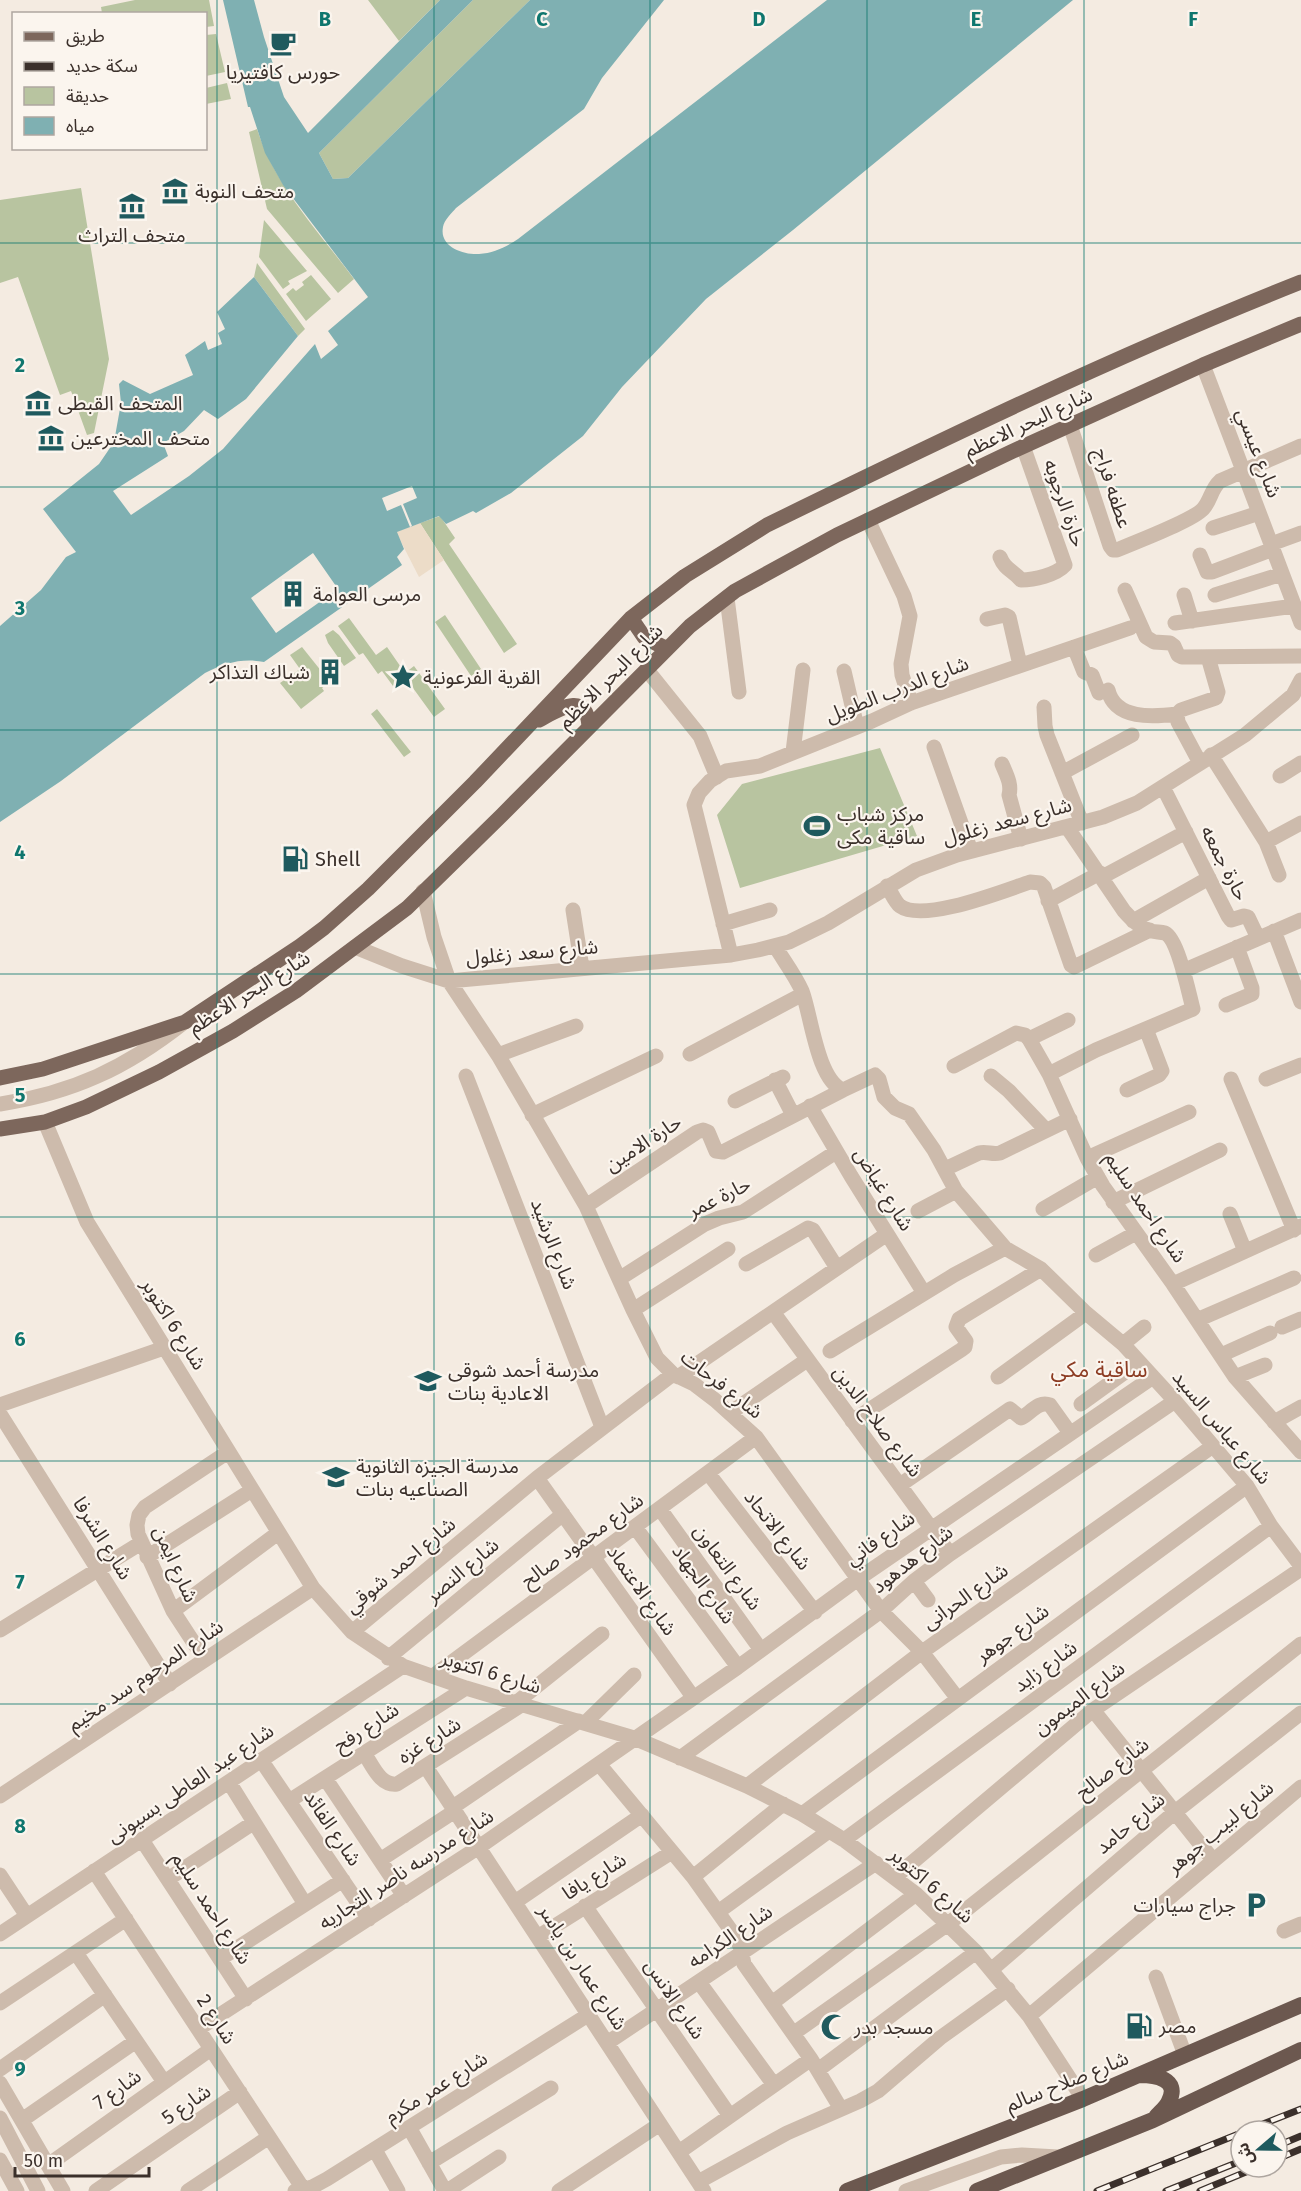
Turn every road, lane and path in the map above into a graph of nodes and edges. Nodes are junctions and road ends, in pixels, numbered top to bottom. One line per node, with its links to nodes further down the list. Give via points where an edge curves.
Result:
1 (1301, 282): 21 (main road, شارع البحر الاعظم, via 1047,390 767,525 685,576)
2 (1301, 324): 3 (main road, شارع البحر الاعظم)
3 (1203, 365): 4 (main road, شارع البحر الاعظم); 7 (street, شارع عيسي)
4 (1070, 425): 5 (main road, شارع البحر الاعظم); 7 (street, عطفه فراج, via 1113,550 1196,514 1209,499 1212,488)
5 (1023, 446): 9 (main road, شارع البحر الاعظم); 14 (street, حارة الرجوبه, via 1065,565 1061,570 1021,580 1003,566)
6 (1301, 447): 7 (street)
7 (1243, 471): 8 (street, شارع عيسي)
8 (1259, 513): 10 (street); 12 (street, شارع عيسي)
9 (868, 520): 19 (main road, شارع البحر الاعظم); 37 (street, via 910,616 902,675)
10 (1212, 528)
11 (1301, 532): 12 (street)
12 (1272, 547): 13 (street, via 1212,572 1207,572); 15 (street, شارع عيسي)
13 (1200, 555)
14 (1000, 557)
15 (1282, 574): 18 (street); 20 (street, شارع عيسي)
16 (1125, 590): 30 (street, via 1150,641 1170,643 1182,657)
17 (1184, 595): 23 (street)
18 (1215, 595)
19 (727, 598): 28 (main road, شارع البحر الاعظم); 36 (street)
20 (1296, 598): 23 (street); 24 (street, شارع عيسي)
21 (631, 618): 28 (main road, via 644,637); 40 (main road, شارع البحر الاعظم)
22 (987, 619): 31 (street, via 1009,617)
23 (1192, 621): 25 (street)
24 (1301, 622)
25 (1175, 624)
26 (1130, 628): 27 (street, شارع الدرب الطويل)
27 (1074, 647): 31 (street, شارع الدرب الطويل); 39 (street, via 1084,672 1092,675 1120,710 1152,717)
28 (667, 649): 32 (main road, شارع البحر الاعظم)
29 (1301, 656): 30 (street)
30 (1208, 657): 39 (street, via 1218,692 1216,698)
31 (1020, 665): 37 (street, شارع الدرب الطويل)
32 (647, 670): 41 (main road, شارع البحر الاعظم); 51 (street, via 700,736)
33 (803, 670): 45 (street)
34 (844, 671): 42 (street)
35 (1301, 680): 46 (street, شارع سعد زغلول, via 1293,695 1245,735)
36 (738, 692)
37 (911, 703): 42 (street, شارع الدرب الطويل)
38 (1044, 707): 49 (street, via 1044,726)
39 (1178, 714): 46 (street, via 1178,722)
40 (526, 727): 41 (main road, via 570,704 581,707 588,716); 85 (main road, شارع البحر الاعظم, via 346,909 300,946)
41 (589, 727): 63 (main road, شارع البحر الاعظم)
42 (857, 727): 45 (street, شارع الدرب الطويل)
43 (1132, 735): 49 (street)
44 (934, 747): 58 (street)
45 (793, 752): 51 (street, شارع الدرب الطويل)
46 (1206, 759): 52 (street, شارع سعد زغلول); 57 (street)
47 (1301, 763): 50 (street)
48 (1002, 764): 56 (street)
49 (1062, 773): 54 (street)
50 (1280, 776)
51 (717, 777): 69 (street, شارع الدرب الطويل, via 699,793 694,805)
52 (1163, 787): 54 (street, شارع سعد زغلول, via 1103,818); 55 (street, حارة جمعه)
53 (1301, 823): 57 (street)
54 (1075, 825): 56 (street, شارع سعد زغلول); 59 (street)
55 (1186, 832): 59 (street); 61 (street, حارة جمعه)
56 (1021, 839): 58 (street, شارع سعد زغلول)
57 (1266, 842): 60 (street)
58 (971, 851): 62 (street, شارع سعد زغلول, via 916,870)
59 (1101, 875): 64 (street); 68 (street)
60 (1279, 876)
61 (1209, 878): 68 (street); 72 (street, حارة جمعه, via 1231,920 1248,917)
62 (887, 886): 64 (street, via 899,905 918,913 1030,882 1044,887); 73 (street, شارع سعد زغلول, via 828,923)
63 (423, 891): 74 (main road, شارع البحر الاعظم); 80 (street, شارع فرحات)
64 (1048, 901): 70 (street, via 1071,965 1077,966)
65 (573, 910): 77 (street)
66 (770, 910): 69 (street)
67 (1301, 920): 71 (street)
68 (1133, 921): 70 (street)
69 (723, 924): 76 (street)
70 (1150, 930): 78 (street, via 1172,939)
71 (1274, 931): 72 (street); 79 (street)
72 (1258, 938): 75 (street)
73 (775, 946): 76 (street, شارع سعد زغلول); 81 (street)
74 (356, 947): 80 (street); 109 (main road, شارع البحر الاعظم, via 233,1031 159,1072)
75 (1237, 947): 78 (street); 83 (street, via 1252,994)
76 (731, 955): 77 (street, شارع سعد زغلول)
77 (582, 968): 80 (street, شارع سعد زغلول)
78 (1183, 971): 87 (street, via 1193,1009)
79 (1296, 976): 82 (street)
80 (449, 981): 90 (street, شارع فرحات)
81 (803, 994): 89 (street); 100 (street, via 817,1052 835,1084)
82 (1301, 1002)
83 (1226, 1005)
84 (1068, 1020): 88 (street)
85 (185, 1022): 97 (main road, شارع البحر الاعظم, via 43,1069); 103 (street, via 121,1066 85,1082 48,1095)
86 (576, 1026): 90 (street)
87 (1146, 1029): 94 (street); 101 (street, via 1162,1071)
88 (1029, 1039): 93 (street, via 1016,1033); 94 (street, شارع احمد سليم)
89 (690, 1054)
90 (498, 1055): 106 (street, شارع فرحات)
91 (656, 1056): 106 (street)
92 (1301, 1065): 99 (street)
93 (954, 1066)
94 (1049, 1074): 108 (street, شارع احمد سليم)
95 (466, 1076): 162 (street, شارع الرشيد)
96 (991, 1076): 111 (street)
97 (0, 1078)
98 (1231, 1079): 123 (street)
99 (1266, 1079)
100 (843, 1089): 104 (street, حارة الامين); 115 (street, شارع عباس السيد, via 875,1075 884,1097 909,1114)
101 (1127, 1090)
102 (735, 1101): 107 (street, via 779,1078)
103 (0, 1104)
104 (810, 1106): 107 (street, حارة الامين); 113 (street, شارع غياض)
105 (1189, 1112): 114 (street)
106 (532, 1115): 119 (street, شارع فرحات)
107 (793, 1115): 119 (street, حارة الامين, via 720,1153 708,1132 697,1131)
108 (1070, 1119): 111 (street); 114 (street, شارع احمد سليم)
109 (45, 1122): 110 (main road, شارع البحر الاعظم); 144 (street, شارع 6 اكتوبر, via 87,1222)
110 (0, 1129)
111 (1046, 1130): 115 (street, via 1000,1153 980,1153)
112 (1220, 1150): 118 (street)
113 (836, 1152): 125 (street, شارع غياض); 134 (street, حارة عمر, via 743,1212 705,1224)
114 (1087, 1158): 116 (street, شارع احمد سليم)
115 (945, 1169): 117 (street, شارع عباس السيد)
116 (1098, 1177): 118 (street, شارع احمد سليم); 120 (street)
117 (957, 1191): 121 (street); 126 (street, شارع عباس السيد)
118 (1113, 1202): 124 (street, شارع احمد سليم)
119 (586, 1206): 134 (street, شارع فرحات)
120 (1043, 1209)
121 (918, 1211)
122 (1230, 1214): 128 (street)
123 (1298, 1228): 128 (street)
124 (1136, 1233): 129 (street); 135 (street, شارع احمد سليم)
125 (887, 1234): 131 (street, شارع احمد شوقي); 136 (street, شارع غياض)
126 (1005, 1248): 132 (street, شارع عباس السيد); 136 (street)
127 (728, 1249): 137 (street)
128 (1245, 1251): 135 (street)
129 (1096, 1256)
130 (746, 1264): 131 (street, via 808,1228)
131 (837, 1269): 138 (street, شارع احمد شوقي)
132 (1041, 1269): 139 (street, شارع عباس السيد); 160 (street, via 959,1319 956,1327 966,1341 965,1347)
133 (1294, 1278): 141 (street)
134 (619, 1279): 137 (street, شارع فرحات)
135 (1173, 1284): 141 (street, شارع احمد سليم)
136 (924, 1293): 145 (street)
137 (633, 1310): 150 (street, شارع فرحات, via 657,1358)
138 (773, 1312): 147 (street, شارع صلاح الدين); 150 (street, شارع احمد شوقي)
139 (1086, 1313): 143 (street, شارع عباس السيد); 151 (street)
140 (1301, 1319): 146 (street)
141 (1197, 1320): 146 (street, شارع احمد سليم)
142 (1144, 1328): 143 (street)
143 (1123, 1344): 148 (street, شارع عباس السيد)
144 (164, 1348): 156 (street); 166 (street, شارع 6 اكتوبر)
145 (830, 1351)
146 (1221, 1355): 153 (street, شارع احمد سليم)
147 (807, 1359): 158 (street); 160 (street, شارع صلاح الدين)
148 (1139, 1362): 152 (street, شارع عباس السيد); 155 (street)
149 (1266, 1365): 153 (street)
150 (676, 1375): 158 (street, شارع فرحات); 162 (street, شارع احمد شوقي)
151 (998, 1377)
152 (1153, 1377): 154 (street, شارع عباس السيد); 163 (street, شارع فاني)
153 (1235, 1377): 161 (street, شارع احمد سليم)
154 (1175, 1401): 165 (street, شارع عباس السيد); 180 (street, شارع هدهود)
155 (1081, 1404)
156 (0, 1405)
157 (1301, 1407): 161 (street)
158 (730, 1413): 164 (street, شارع فرحات)
159 (0, 1414): 182 (street, شارع الشرفا)
160 (852, 1421): 170 (street, شارع صلاح الدين)
161 (1274, 1422): 167 (street, شارع احمد سليم)
162 (602, 1427): 169 (street, شارع احمد شوقي)
163 (1070, 1433): 170 (street, via 1046,1403 1021,1418 1010,1409); 177 (street, شارع فاني)
164 (756, 1437): 168 (street, شارع محمود صالح); 184 (street, شارع فرحات)
165 (1213, 1446): 171 (street, شارع عباس السيد); 196 (street, شارع الحرانى)
166 (228, 1452): 172 (street, شارع 6 اكتوبر); 179 (street, شارع ايمن, via 145,1507 137,1525)
167 (1301, 1452)
168 (708, 1473): 173 (street, شارع محمود صالح); 190 (street, شارع الاتحاد)
169 (537, 1478): 174 (street, شارع الاعتماد); 192 (street, شارع احمد شوقي)
170 (900, 1485): 177 (street, شارع صلاح الدين)
171 (1247, 1486): 175 (street, شارع عباس السيد); 206 (street, شارع جوهر)
172 (252, 1490): 178 (street, شارع 6 اكتوبر); 179 (street)
173 (660, 1509): 176 (street, شارع محمود صالح); 195 (street, شارع التعاون)
174 (563, 1514): 181 (street, شارع الاعتماد); 197 (street, شارع النصر)
175 (1271, 1526): 183 (street, شارع عباس السيد); 232 (street, شارع زايد)
176 (635, 1527): 181 (street, شارع محمود صالح); 200 (street, شارع الجهاد)
177 (932, 1528): 180 (street, شارع صلاح الدين); 184 (street, شارع فاني)
178 (278, 1533): 186 (street, شارع 6 اكتوبر); 188 (street)
179 (144, 1550): 182 (street); 188 (street, شارع ايمن)
180 (950, 1554): 185 (street, شارع هدهود)
181 (593, 1557): 202 (street, شارع محمود صالح); 205 (street, شارع الاعتماد)
182 (97, 1568): 191 (street); 203 (street, شارع الشرفا)
183 (1301, 1568): 208 (street, شارع الميمون)
184 (858, 1579): 189 (street, شارع فرحات); 190 (street, شارع فاني)
185 (914, 1581): 187 (street); 189 (street, شارع هدهود)
186 (313, 1588): 192 (street, شارع 6 اكتوبر); 198 (street, شارع المرحوم سد مخيم)
187 (928, 1600)
188 (173, 1611): 198 (street, شارع ايمن)
189 (881, 1611): 196 (street, شارع فرحات); 213 (street, شارع هدهود)
190 (815, 1612): 195 (street, شارع فاني)
191 (0, 1630)
192 (352, 1632): 197 (street, شارع 6 اكتوبر)
193 (602, 1634): 207 (street, شارع غزه)
194 (1301, 1644): 217 (street, شارع صالح)
195 (761, 1650): 200 (street, شارع فاني)
196 (922, 1652): 206 (street, شارع فرحات); 220 (street, شارع الحرانى)
197 (388, 1658): 199 (street, شارع 6 اكتوبر)
198 (205, 1660): 203 (street, شارع المرحوم سد مخيم)
199 (403, 1666): 202 (street, شارع 6 اكتوبر); 214 (street, شارع عبد العاطى بسيونى)
200 (738, 1667): 205 (street, شارع فاني)
201 (634, 1675): 210 (street)
202 (433, 1676): 204 (street, شارع 6 اكتوبر)
203 (170, 1684): 222 (street, شارع المرحوم سد مخيم)
204 (466, 1688): 207 (street, شارع 6 اكتوبر); 212 (street, شارع رفح)
205 (693, 1698): 211 (street, شارع فاني)
206 (958, 1699): 227 (street, شارع جوهر)
207 (520, 1703): 210 (street, شارع 6 اكتوبر); 216 (street, شارع غزه)
208 (1093, 1710): 217 (street); 241 (street, شارع الميمون)
209 (1301, 1713): 226 (street, شارع حامد)
210 (582, 1722): 211 (street, شارع 6 اكتوبر); 225 (street)
211 (634, 1738): 213 (street, شارع 6 اكتوبر); 215 (street, شارع مدرسه ناصر التجاريه)
212 (364, 1754): 216 (street, شارع غزه, via 389,1785); 218 (street, شارع رفح)
213 (680, 1758): 220 (street, شارع 6 اكتوبر)
214 (261, 1760): 219 (street, شارع عبد العاطى بسيونى); 223 (street, شارع الفائد)
215 (599, 1764): 228 (street); 233 (street, شارع مدرسه ناصر التجاريه)
216 (426, 1767): 225 (street, شارع عمار بن ياسر)
217 (1141, 1772): 226 (street); 253 (street, شارع صالح)
218 (325, 1778): 223 (street, شارع رفح); 235 (street)
219 (229, 1782): 229 (street); 231 (street, شارع عبد العاطى بسيونى)
220 (747, 1786): 224 (street, شارع 6 اكتوبر)
221 (1301, 1787): 236 (street, شارع لبيب جوهر)
222 (0, 1796)
223 (289, 1802): 243 (street, شارع الفائد)
224 (783, 1804): 227 (street, شارع 6 اكتوبر); 240 (street)
225 (454, 1809): 233 (street, شارع عمار بن ياسر); 235 (street)
226 (1174, 1812): 236 (street); 262 (street, شارع حامد)
227 (802, 1814): 230 (street, شارع 6 اكتوبر)
228 (642, 1815): 234 (street); 246 (street)
229 (253, 1823): 242 (street); 247 (street)
230 (829, 1831): 232 (street, شارع 6 اكتوبر); 249 (street)
231 (142, 1840): 238 (street, شارع عبد العاطى بسيونى); 242 (street, شارع احمد سليم)
232 (844, 1840): 237 (street, شارع 6 اكتوبر)
233 (479, 1847): 245 (street, شارع مدرسه ناصر التجاريه); 246 (street, شارع عمار بن ياسر)
234 (672, 1852): 240 (street); 248 (street, شارع يافا)
235 (380, 1860): 245 (street)
236 (1213, 1860): 273 (street, شارع لبيب جوهر)
237 (876, 1863): 241 (street, شارع 6 اكتوبر); 260 (street, شارع الكرامه)
238 (94, 1871): 250 (street, شارع عبد العاطى بسيونى); 252 (street, شارع 2)
239 (0, 1875): 250 (street)
240 (693, 1876): 249 (street)
241 (895, 1877): 244 (street, شارع 6 اكتوبر)
242 (168, 1879): 261 (street, شارع احمد سليم)
243 (343, 1880): 247 (street); 251 (street, شارع الفائد)
244 (916, 1894): 253 (street, شارع 6 اكتوبر); 268 (street)
245 (404, 1896): 251 (street, شارع مدرسه ناصر التجاريه)
246 (515, 1902): 257 (street, شارع عمار بن ياسر)
247 (305, 1904): 261 (street)
248 (585, 1906): 257 (street, شارع يافا); 271 (street, شارع الانس)
249 (718, 1912): 260 (street, via 740,1944)
250 (27, 1916): 256 (street, شارع عبد العاطى بسيونى)
251 (369, 1918): 267 (street, شارع مدرسه ناصر التجاريه)
252 (126, 1919): 259 (street); 274 (street, شارع 2)
253 (948, 1924): 258 (street, شارع 6 اكتوبر); 275 (street, شارع صالح)
254 (1301, 1924): 255 (street)
255 (1284, 1931)
256 (0, 1934)
257 (539, 1936): 272 (street, شارع عمار بن ياسر)
258 (976, 1952): 262 (street, شارع 6 اكتوبر); 281 (street)
259 (76, 1953): 266 (street); 269 (street)
260 (742, 1954): 264 (street, شارع الكرامه); 268 (street, via 744,1964)
261 (220, 1959): 267 (street, شارع احمد سليم)
262 (992, 1970): 265 (street, شارع 6 اكتوبر)
263 (1156, 1977): 280 (street)
264 (699, 1982): 271 (street, شارع الكرامه); 286 (street)
265 (1008, 1989): 273 (street, شارع 6 اكتوبر); 290 (street, via 940,2038 878,2091)
266 (105, 1995): 276 (street); 282 (street)
267 (246, 1999): 274 (street, شارع مدرسه ناصر التجاريه)
268 (772, 2003): 275 (street)
269 (0, 2004)
270 (1301, 2005): 280 (highway, شارع صلاح سالم)
271 (657, 2010): 277 (street, شارع الكرامه); 291 (street, شارع الانس)
272 (588, 2015): 277 (street, شارع عمار بن ياسر); 296 (street, شارع عمر مكرم)
273 (1029, 2016): 289 (street, شارع 6 اكتوبر)
274 (198, 2030): 278 (street, شارع 2)
275 (794, 2033): 281 (street)
276 (136, 2041): 284 (street); 293 (street)
277 (607, 2043): 295 (street, شارع عمار بن ياسر)
278 (211, 2049): 284 (street, شارع 7); 288 (street, شارع 2)
279 (1301, 2050): 294 (highway)
280 (1185, 2055): 283 (highway, شارع صلاح سالم)
281 (815, 2064): 286 (street); 290 (street)
282 (0, 2069)
283 (1137, 2075): 289 (highway, شارع صلاح سالم); 294 (highway, via 1161,2077 1168,2083 1169,2102)
284 (164, 2082): 304 (street, شارع 7)
285 (0, 2083): 293 (street)
286 (774, 2085): 291 (street)
287 (551, 2088): 303 (street)
288 (240, 2092): 297 (street, شارع 2); 310 (street, شارع 5)
289 (1083, 2099): 316 (highway, شارع صلاح سالم)
290 (841, 2109): 306 (street, via 779,2137)
291 (730, 2116): 299 (street)
292 (0, 2118): 308 (street)
293 (22, 2120): 304 (street)
294 (1154, 2120): 301 (highway)
295 (660, 2124): 299 (street, شارع عمار بن ياسر); 315 (street)
296 (410, 2129): 298 (street, شارع عمر مكرم); 303 (street)
297 (269, 2137): 311 (street); 312 (street, شارع 2)
298 (375, 2150): 305 (street, شارع عمر مكرم); 313 (street)
299 (679, 2152): 306 (street, شارع عمار بن ياسر)
300 (499, 2157): 314 (street)
301 (1058, 2157): 317 (street, via 1001,2157); 318 (highway)
302 (0, 2160): 307 (street)
303 (429, 2163): 314 (street)
304 (48, 2165): 309 (street)
305 (330, 2185): 312 (street, شارع عمر مكرم)
306 (701, 2187)
307 (17, 2191)
308 (38, 2191)
309 (63, 2191)
310 (96, 2191)
311 (188, 2191)
312 (299, 2191)
313 (398, 2191)
314 (446, 2191)
315 (559, 2191)
316 (847, 2191)
317 (906, 2191)
318 (977, 2191)

